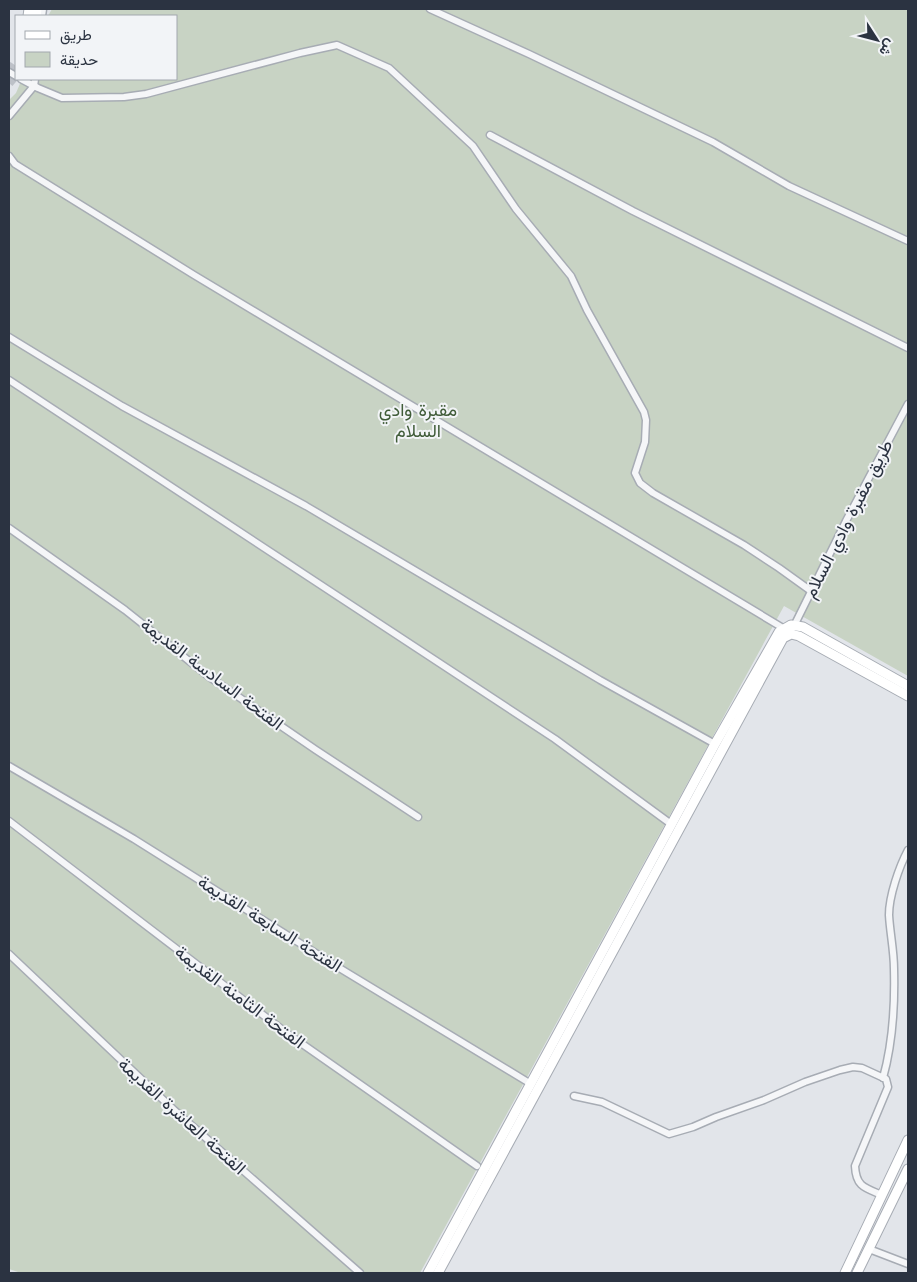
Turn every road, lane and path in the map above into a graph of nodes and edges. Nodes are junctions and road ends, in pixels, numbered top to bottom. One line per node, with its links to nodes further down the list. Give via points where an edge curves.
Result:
1 (430, 9): 8 (street, via 713,142 789,186)
2 (23, 80): 4 (street)
3 (35, 80): 4 (street)
4 (34, 86): 5 (street); 14 (street, via 62,98 124,97 336,45 389,68 474,146 516,209 572,276 587,310 644,412 645,442 635,473 637,479 653,493 762,556)
5 (9, 116)
6 (490, 135): 10 (street)
7 (9, 156): 16 (street, via 15,164 194,275)
8 (908, 242)
9 (9, 337): 19 (street, via 122,406 306,506 600,680)
10 (908, 348)
11 (9, 380): 25 (street, via 556,739)
12 (908, 404): 14 (street, طريق مقبرة وادي السلام)
13 (9, 528): 23 (street, الفتحة السادسة القديمة, via 125,610 208,676)
14 (810, 591): 15 (street, طريق مقبرة وادي السلام)
15 (794, 625): 16 (street); 17 (street)
16 (788, 632): 18 (street, via 815,643); 19 (street, via 775,637); 21 (street)
17 (908, 686)
18 (908, 696)
19 (715, 744): 21 (street)
20 (9, 766): 31 (street, الفتحة السابعة القديمة, via 134,839)
21 (692, 795): 22 (street)
22 (682, 813): 25 (street); 27 (street)
23 (418, 817)
24 (9, 821): 34 (street, الفتحة الثامنة القديمة, via 288,1034)
25 (672, 824): 27 (street)
26 (908, 850): 30 (street, via 891,899 894,1023)
27 (610, 947): 29 (street)
28 (9, 954): 41 (street, الفتحة العاشرة القديمة, via 174,1110)
29 (601, 963): 31 (street); 43 (street)
30 (883, 1078): 32 (street, via 853,1067 669,1134 602,1102); 37 (street, via 888,1087 855,1166 861,1186)
31 (531, 1084): 42 (street)
32 (574, 1096)
33 (908, 1140): 35 (street)
34 (477, 1166)
35 (897, 1166): 36 (street, via 900,1172); 37 (street)
36 (907, 1172): 38 (street)
37 (880, 1199): 38 (street); 44 (street)
38 (890, 1207): 39 (street)
39 (869, 1248): 40 (street); 45 (street)
40 (908, 1264)
41 (360, 1273)
42 (428, 1273)
43 (438, 1273)
44 (845, 1273)
45 (857, 1273)

